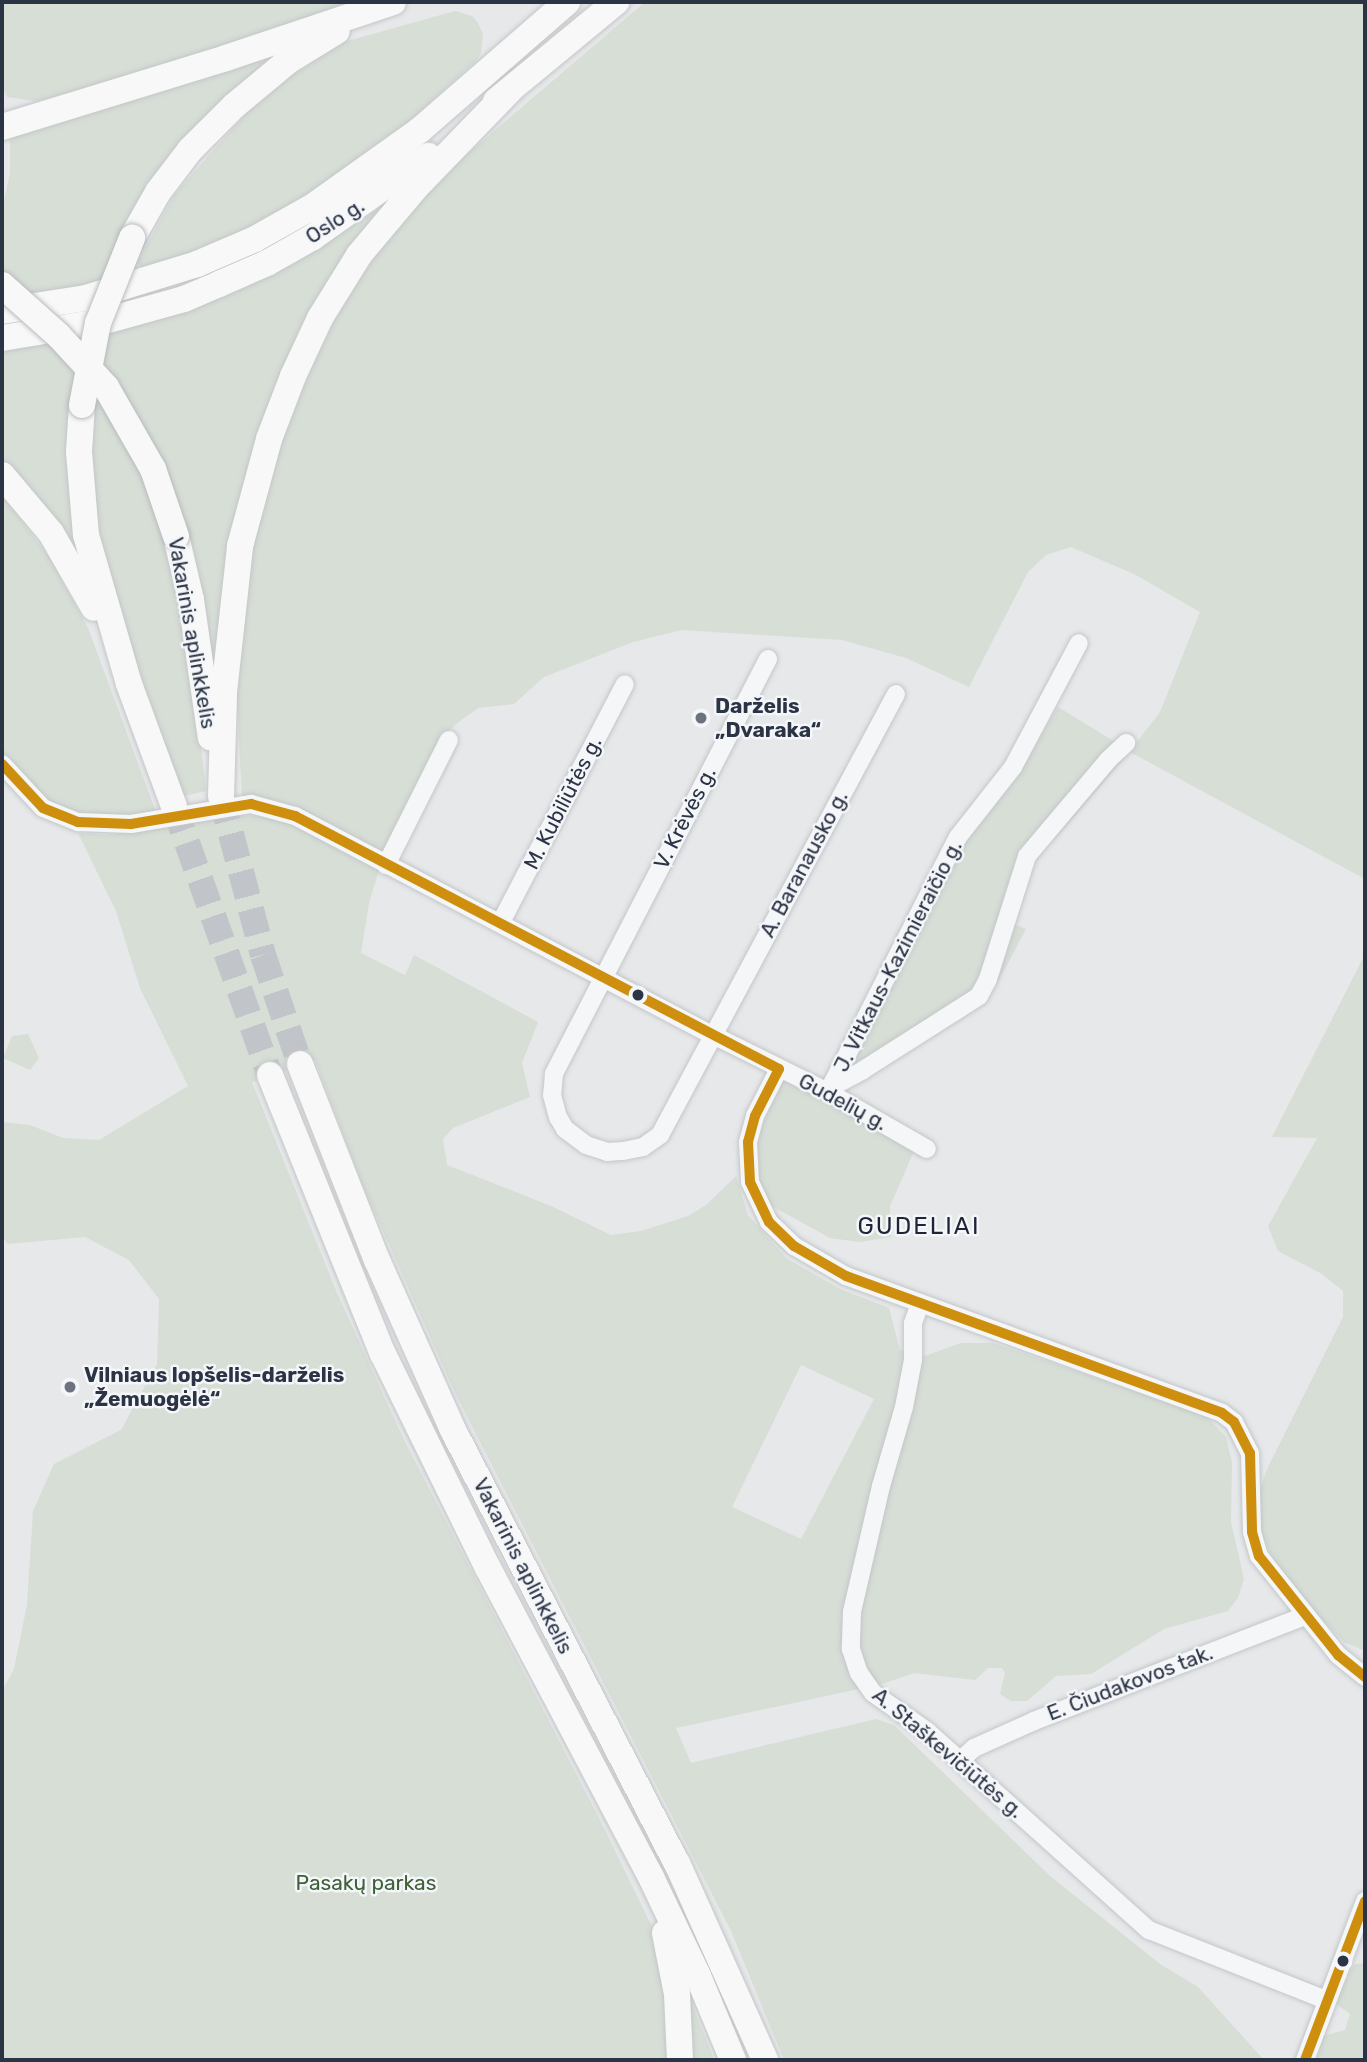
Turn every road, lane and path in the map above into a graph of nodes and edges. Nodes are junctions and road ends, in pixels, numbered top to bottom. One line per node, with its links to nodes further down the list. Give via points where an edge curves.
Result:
1 (394, 2): 6 (highway); 14 (highway, bridge, via 288,61 190,149 132,238 97,323 82,405 79,452 86,535)
2 (567, 2): 9 (highway, Oslo g., via 420,130 312,207 255,239 197,264 111,291)
3 (616, 2): 4 (highway, Oslo g.)
4 (509, 91): 8 (highway, Vakarinis aplinkkelis, bridge, via 416,187 359,255 320,318 293,376 269,439 240,546 224,692 221,796 191,600 153,469 106,387 58,335); 10 (highway, Oslo g., via 379,192 267,263 150,310 61,331)
5 (2, 105): 6 (highway)
6 (49, 112): 7 (highway)
7 (2, 127)
8 (2, 285)
9 (2, 311)
10 (2, 338)
11 (2, 475): 14 (highway, via 51,533 86,590)
12 (1079, 643): 28 (street, J. Vitkaus-Kazimieraičio g., via 1013,767 958,837)
13 (768, 659): 23 (street, V. Krėvės g.)
14 (129, 684): 20 (highway)
15 (625, 684): 22 (street, M. Kubiliūtės g.)
16 (896, 694): 24 (street, A. Baranausko g.)
17 (449, 740): 21 (street)
18 (1126, 743): 28 (street, via 1027,856 979,996)
19 (2, 764): 21 (street, Gudelių g., via 43,808 78,822 131,824 251,804 295,816)
20 (174, 806)
21 (386, 865): 22 (street, Gudelių g.)
22 (501, 922): 23 (street, Gudelių g.)
23 (603, 977): 24 (street, Gudelių g.); 24 (street, V. Krėvės g., via 552,1085 554,1105 565,1129 586,1145 607,1152 623,1151 643,1147 660,1135)
24 (711, 1034): 26 (street, Gudelių g.)
25 (300, 1064): 39 (highway, Vakarinis aplinkkelis, via 377,1260 447,1416 677,1863)
26 (779, 1069): 28 (street, Gudelių g.); 30 (street, via 755,1116 748,1142 750,1182 769,1222 793,1246 816,1260)
27 (270, 1075): 34 (highway, Vakarinis aplinkkelis, via 347,1271 425,1443)
28 (830, 1086): 29 (street, Gudelių g.)
29 (927, 1149)
30 (920, 1303): 31 (street, via 1222,1413 1234,1422 1250,1453 1254,1544); 33 (street, A. Staškevičiūtės g., via 911,1335 909,1385 852,1612 851,1649 859,1673 873,1693)
31 (1304, 1616): 32 (street, via 1338,1655); 33 (street, E. Čiudakovos tak., via 1034,1721 974,1748)
32 (1365, 1677)
33 (961, 1760): 36 (street, A. Staškevičiūtės g., via 1149,1930)
34 (651, 1877): 37 (highway, via 673,1962); 38 (highway, Vakarinis aplinkkelis)
35 (1365, 1901): 36 (street)
36 (1326, 2000): 40 (street)
37 (680, 2060)
38 (733, 2060)
39 (765, 2060)
40 (1305, 2060)

